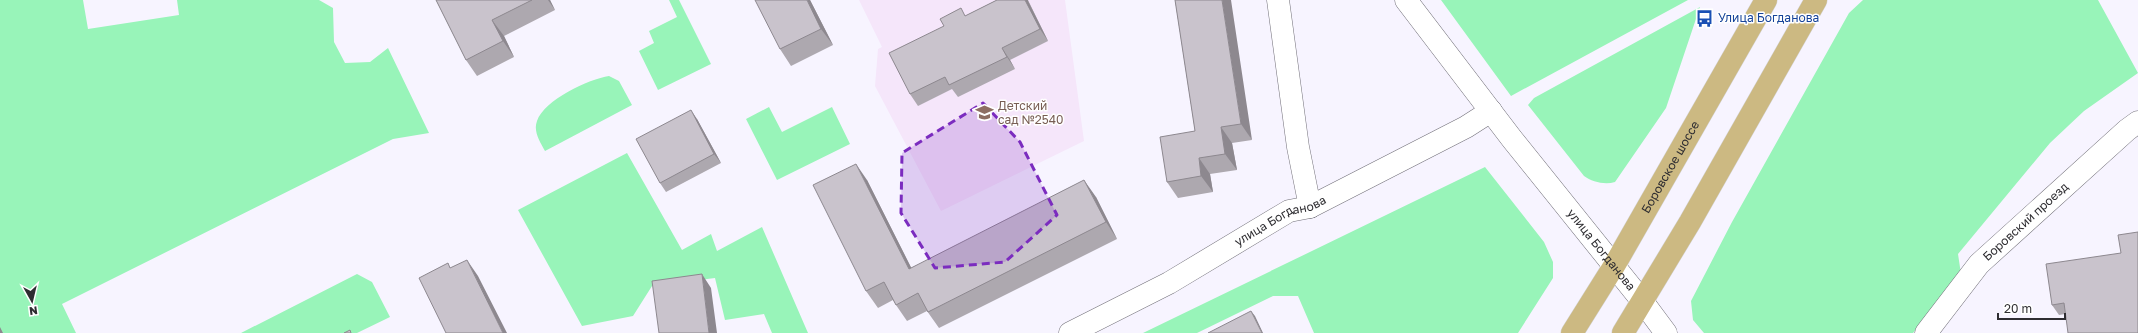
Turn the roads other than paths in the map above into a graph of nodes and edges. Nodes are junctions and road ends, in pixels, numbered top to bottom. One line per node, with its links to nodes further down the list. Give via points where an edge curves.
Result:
1 (1278, 0): 7 (street, via 1298,147)
2 (1406, 0): 5 (street, улица Богданова)
3 (1766, 0): 8 (main road, Боровское шоссе)
4 (1816, 0): 9 (main road)
5 (1491, 111): 7 (street, улица Богданова, via 1466,127); 8 (street, улица Богданова)
6 (2138, 122): 14 (street, Боровский проезд, via 2126,130 1979,264)
7 (1310, 207): 10 (street, улица Богданова, via 1289,211 1169,283)
8 (1614, 266): 9 (street, улица Богданова); 11 (main road, Боровское шоссе)
9 (1643, 302): 12 (main road); 13 (street, улица Богданова)
10 (1070, 333)
11 (1572, 333)
12 (1623, 333)
13 (1666, 333)
14 (1926, 333)

